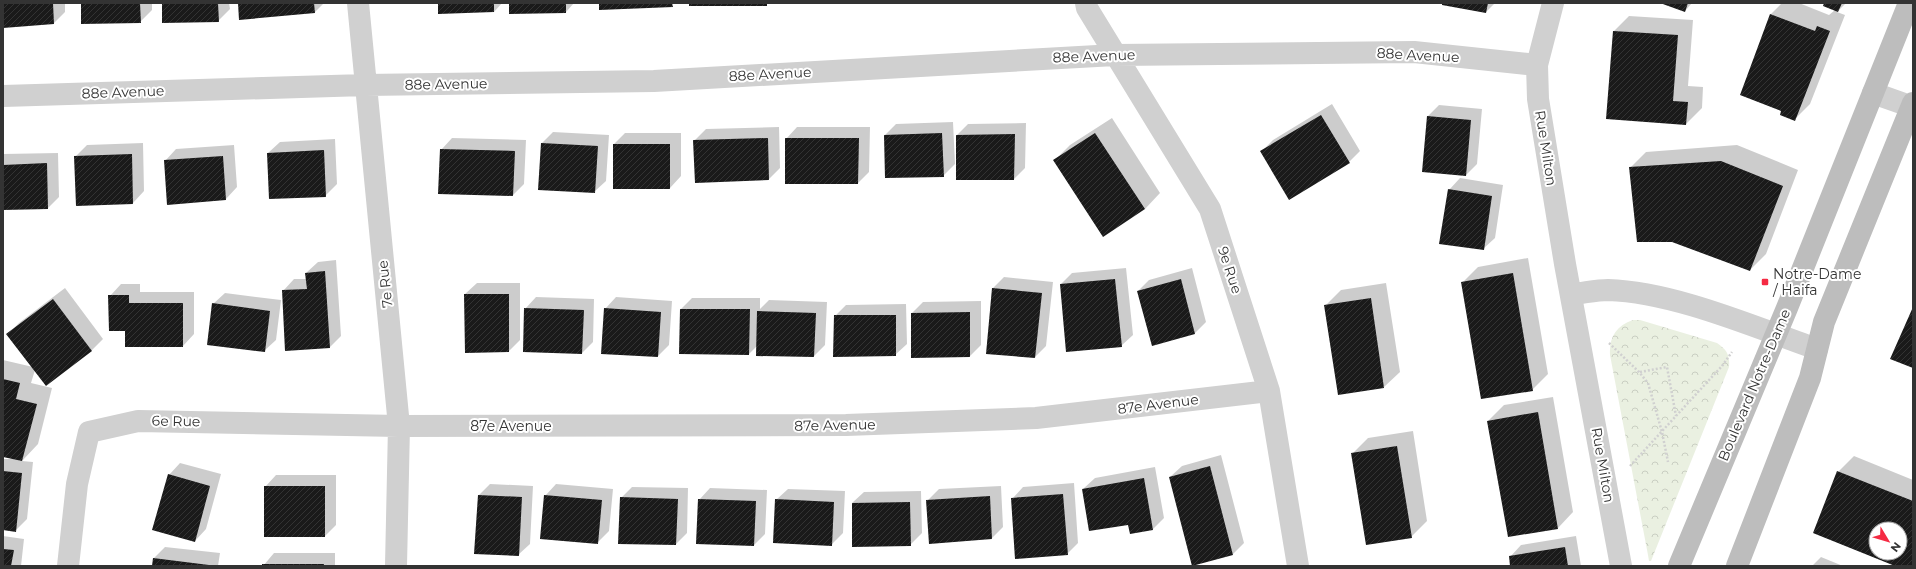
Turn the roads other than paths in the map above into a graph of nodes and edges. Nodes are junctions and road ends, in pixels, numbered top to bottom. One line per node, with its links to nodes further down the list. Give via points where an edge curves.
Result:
1 (358, 3): 7 (street, 7e Rue)
2 (1086, 3): 5 (street, 9e Rue)
3 (1553, 3): 6 (street, Rue Milton)
4 (1909, 3): 8 (street, Boulevard Notre-Dame)
5 (1115, 55): 6 (street, 88e Avenue, via 1414,52); 7 (street, 88e Avenue, via 654,81); 14 (street, 9e Rue, via 1210,208)
6 (1537, 65): 11 (street, Rue Milton, via 1538,99)
7 (365, 85): 9 (street, 88e Avenue); 15 (street, 7e Rue)
8 (1873, 93): 10 (street); 12 (street, Boulevard Notre-Dame)
9 (3, 96)
10 (1912, 106): 13 (street, via 1824,322)
11 (1572, 294): 12 (street, via 1608,290 1639,293 1695,307); 19 (street, Rue Milton)
12 (1775, 334): 13 (street); 20 (street, Boulevard Notre-Dame)
13 (1817, 349): 21 (street, via 1810,378)
14 (1269, 391): 15 (street, 87e Avenue, via 1036,418 846,425); 18 (street, 9e Rue)
15 (399, 426): 16 (street, 6e Rue, via 138,421 89,432 77,484); 17 (street, 7e Rue)
16 (68, 566)
17 (396, 566)
18 (1298, 566)
19 (1621, 566)
20 (1679, 566)
21 (1737, 566)

